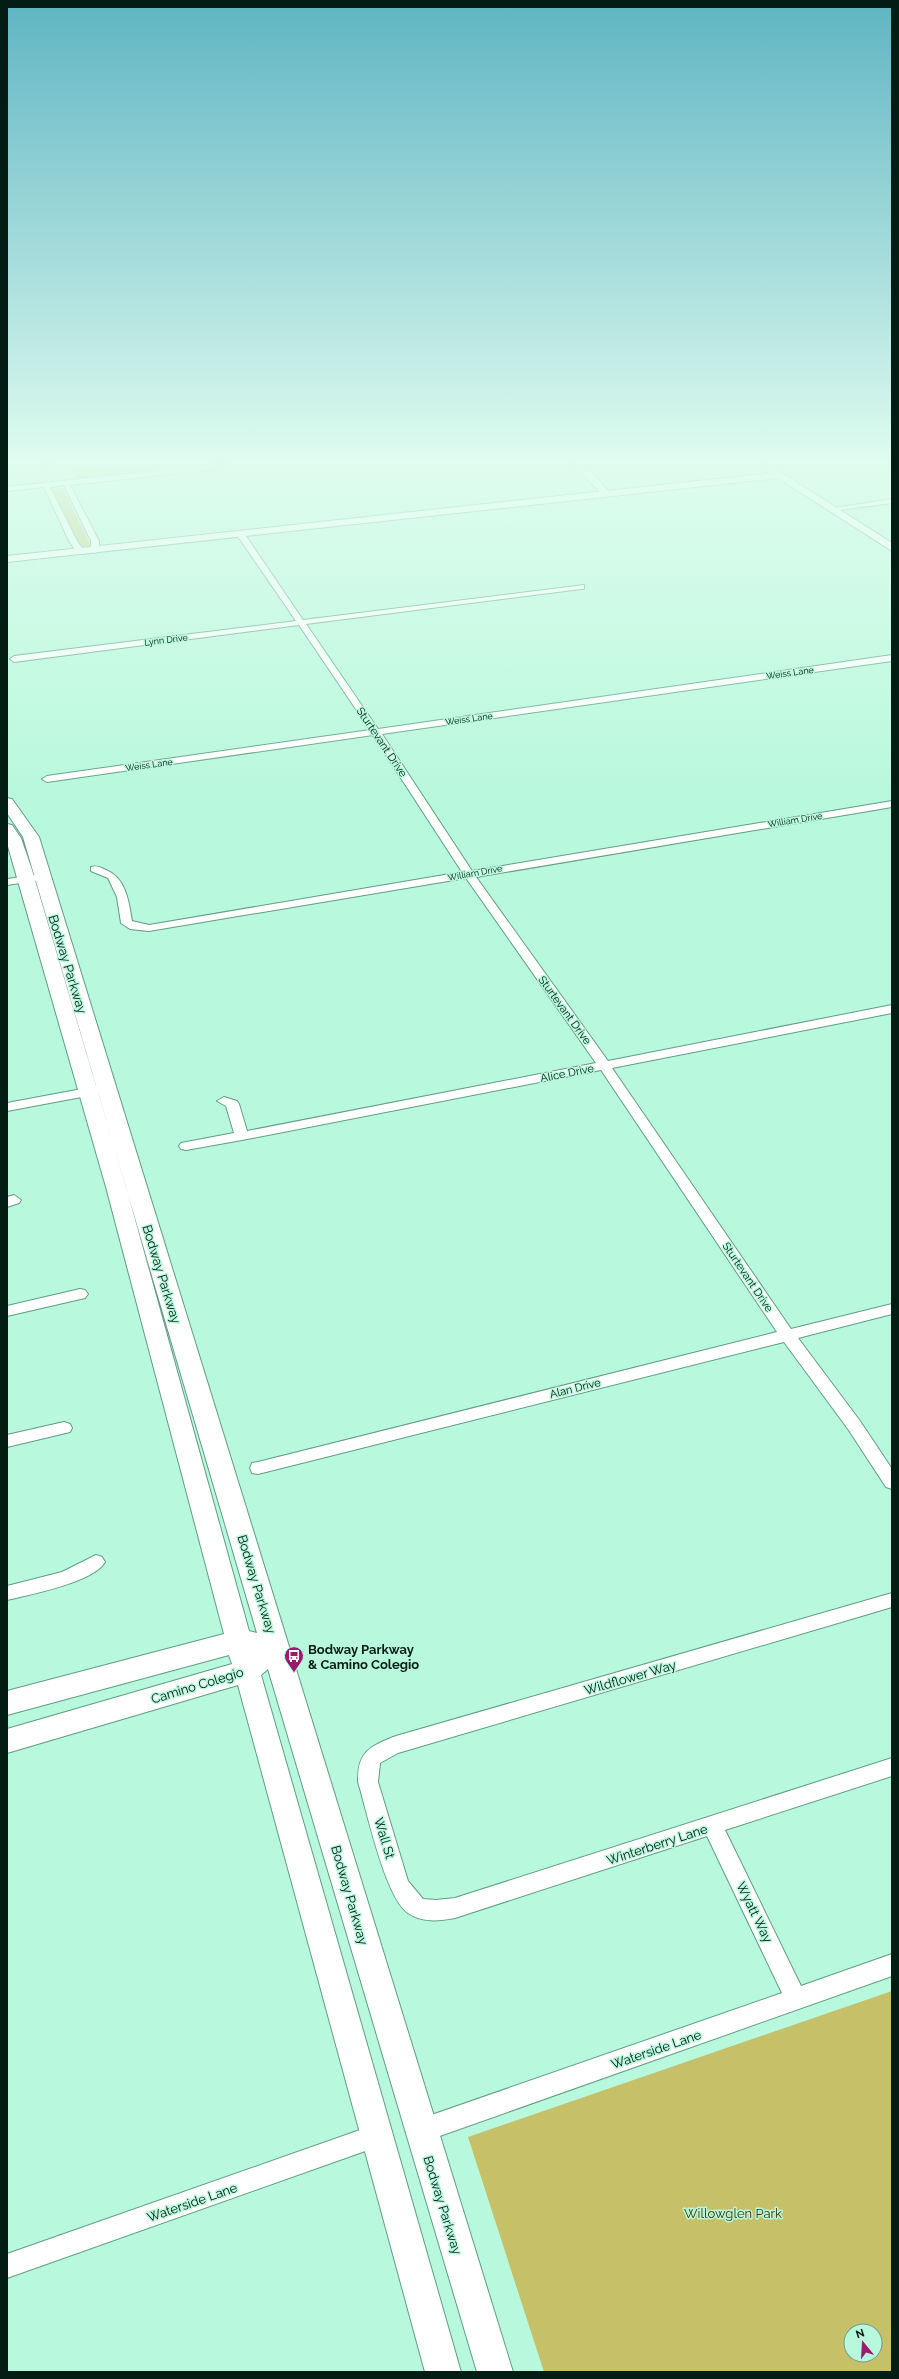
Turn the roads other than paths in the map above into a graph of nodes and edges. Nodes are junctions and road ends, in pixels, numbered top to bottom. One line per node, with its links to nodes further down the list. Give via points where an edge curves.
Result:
1 (268, 575): 3 (street, Sturtevant Drive)
2 (581, 587): 3 (street, Lynn Drive)
3 (300, 623): 5 (street, Lynn Drive); 6 (street, Sturtevant Drive)
4 (892, 658): 6 (street, Weiss Lane)
5 (14, 659)
6 (376, 732): 7 (street, Weiss Lane); 12 (street, Sturtevant Drive)
7 (47, 779)
8 (7, 802): 13 (street, Bodway Parkway, via 31,837)
9 (892, 804): 12 (street, William Drive)
10 (7, 828): 13 (street, Bodway Parkway, via 14,838)
11 (95, 868): 12 (street, William Drive, via 112,876 123,897 127,923 134,927 149,928)
12 (469, 874): 15 (street, Sturtevant Drive)
13 (25, 879): 16 (street, Bodway Parkway)
14 (892, 1009): 15 (street, Alice Drive)
15 (605, 1066): 19 (street, Alice Drive); 24 (street, Sturtevant Drive)
16 (96, 1090): 18 (street); 32 (street, Bodway Parkway, via 116,1187); 33 (street, Bodway Parkway)
17 (224, 1101): 19 (street, via 232,1104)
18 (7, 1107)
19 (242, 1136): 20 (street, Alice Drive)
20 (186, 1146)
21 (80, 1294): 23 (street)
22 (892, 1309): 24 (street, Alan Drive)
23 (7, 1311)
24 (788, 1335): 27 (street, Alan Drive); 28 (street, Sturtevant Drive)
25 (64, 1428): 26 (street)
26 (7, 1441)
27 (258, 1468)
28 (892, 1482)
29 (96, 1562): 30 (street, via 66,1578)
30 (7, 1593)
31 (892, 1600): 37 (street, Wildflower Way, via 396,1745 380,1751)
32 (240, 1641): 33 (street); 34 (street, Bodway Parkway); 35 (street)
33 (276, 1647): 34 (street, Camino Colegio); 43 (street, Bodway Parkway)
34 (247, 1671): 36 (street, Camino Colegio); 44 (street, Bodway Parkway)
35 (7, 1703)
36 (7, 1741)
37 (371, 1759): 40 (street, Wall St, via 367,1771 368,1782 400,1885 406,1898)
38 (892, 1767): 39 (street, Winterberry Lane)
39 (713, 1826): 40 (street, Winterberry Lane, via 455,1908); 42 (street, Wyatt Way)
40 (421, 1910)
41 (892, 1965): 42 (street, Waterside Lane)
42 (796, 1999): 43 (street, Waterside Lane)
43 (419, 2132): 47 (street, Bodway Parkway)
44 (377, 2136): 45 (street, Waterside Lane); 46 (street, Bodway Parkway)
45 (7, 2266)
46 (443, 2372)
47 (495, 2372)

